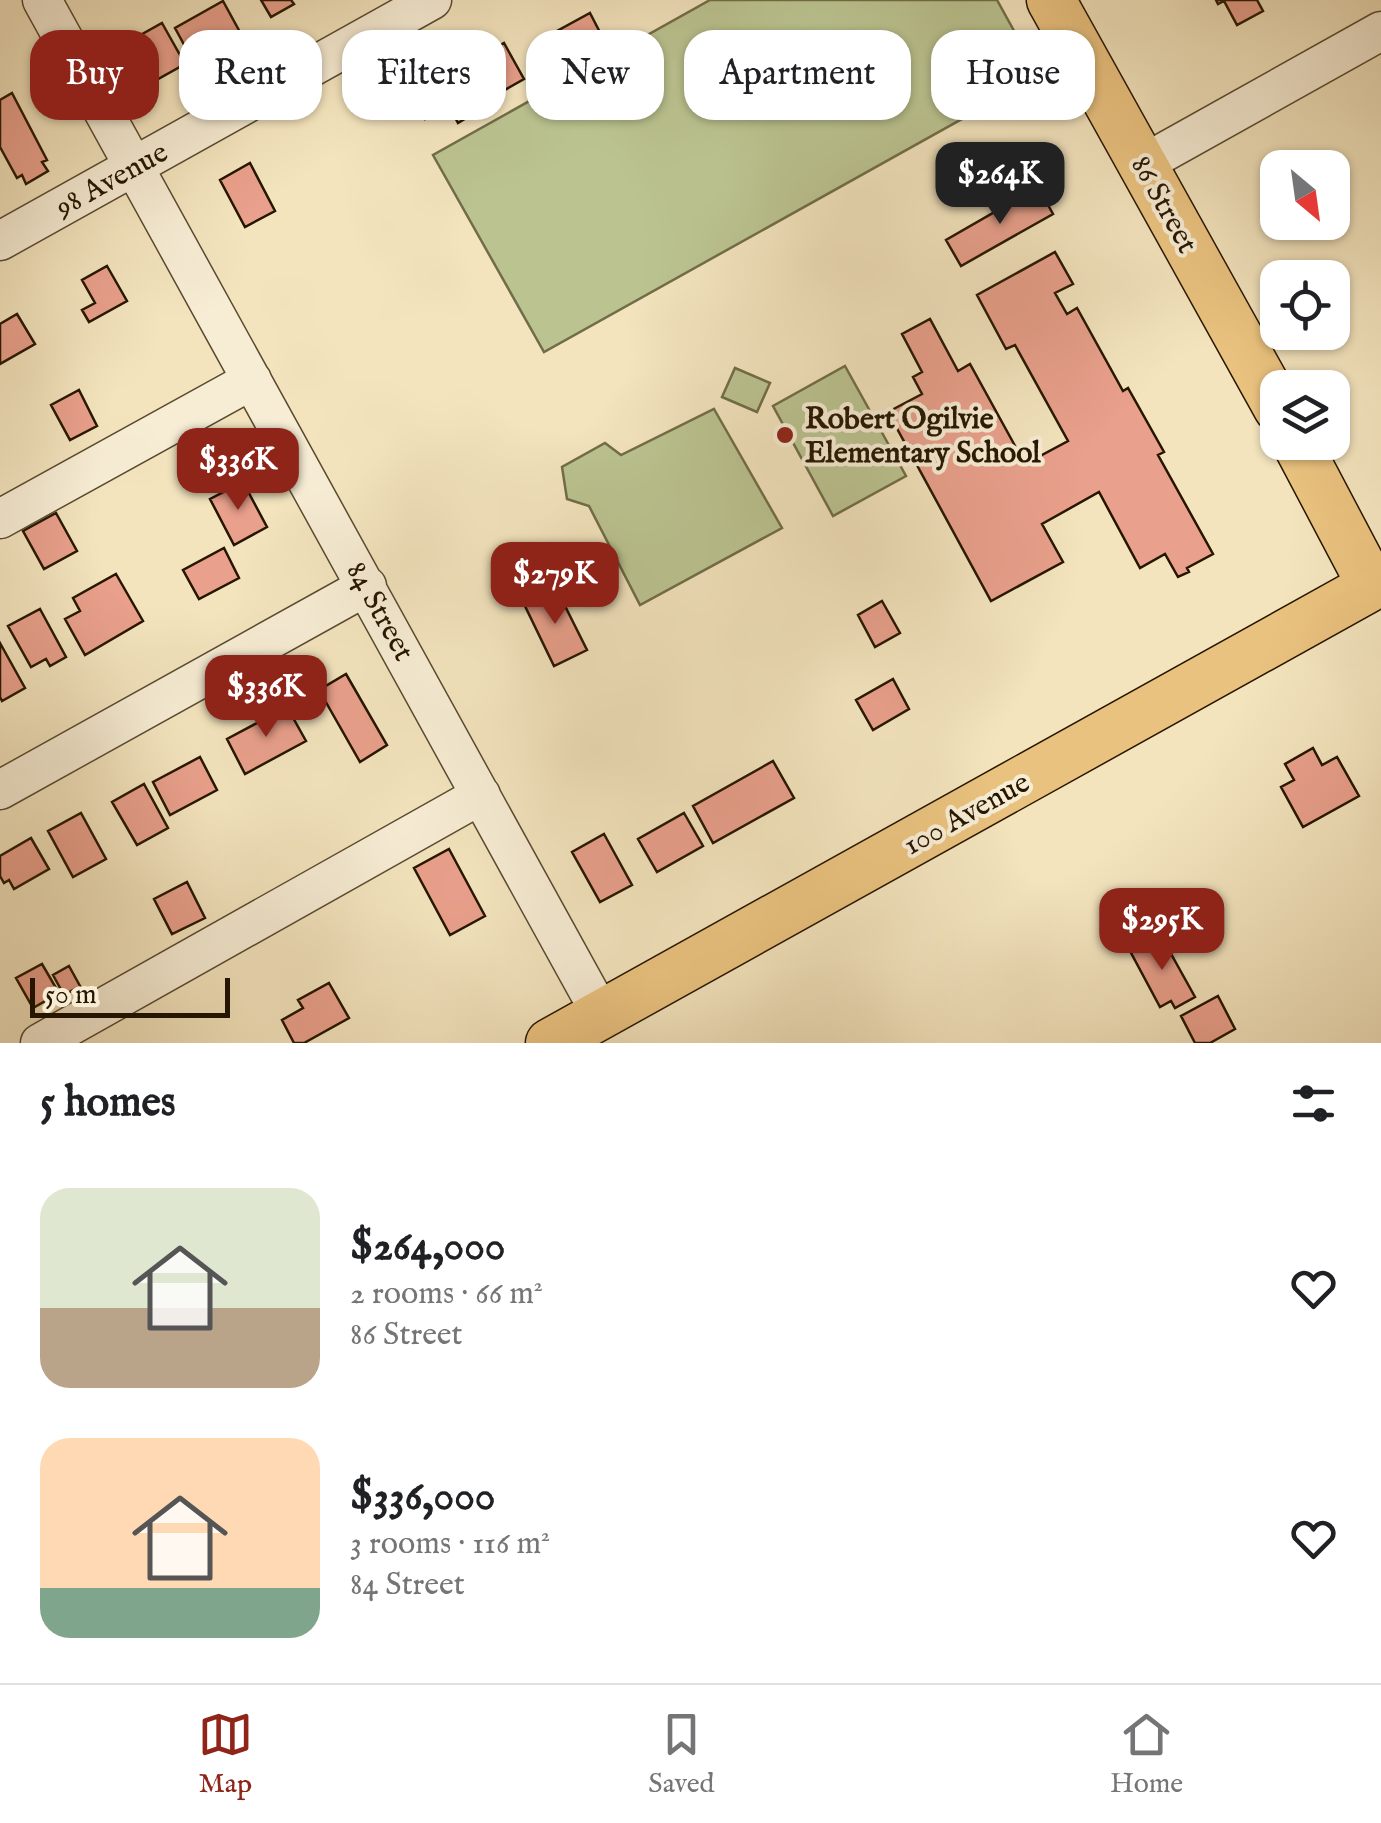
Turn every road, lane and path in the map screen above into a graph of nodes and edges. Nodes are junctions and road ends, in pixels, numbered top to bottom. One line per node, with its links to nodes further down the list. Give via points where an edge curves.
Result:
1 (42, 0): 6 (street, 84 Street)
2 (432, 0): 6 (street, 98 Avenue)
3 (1051, 0): 5 (main road, 86 Street)
4 (1381, 31): 5 (street)
5 (1144, 164): 8 (main road, 86 Street)
6 (134, 166): 7 (street, 98 Avenue); 9 (street, 84 Street)
7 (0, 241)
8 (1260, 375)
9 (252, 380): 11 (street); 12 (street, 84 Street)
10 (1306, 460): 13 (main road)
11 (0, 518)
12 (367, 586): 14 (street); 15 (street, 84 Street)
13 (1378, 590): 16 (main road, 100 Avenue)
14 (0, 790)
15 (482, 795): 16 (street, 84 Street); 17 (street)
16 (601, 1014): 18 (main road, 100 Avenue)
17 (40, 1043)
18 (550, 1043)

